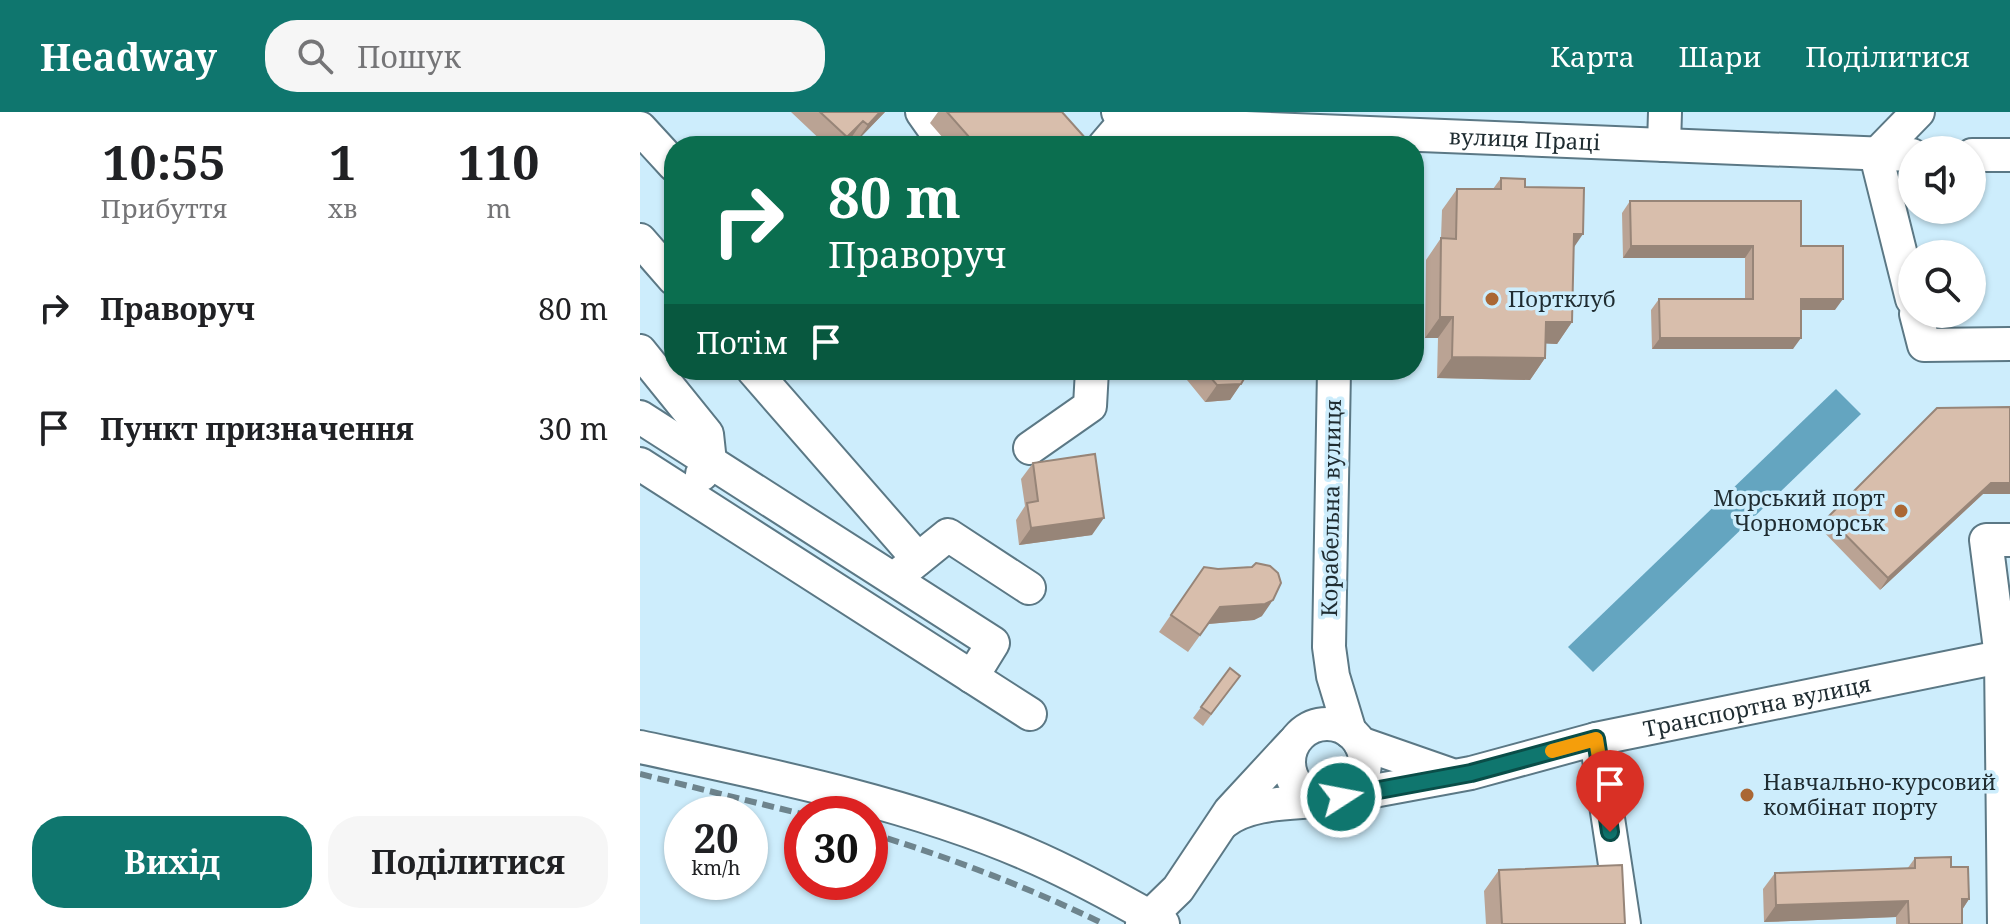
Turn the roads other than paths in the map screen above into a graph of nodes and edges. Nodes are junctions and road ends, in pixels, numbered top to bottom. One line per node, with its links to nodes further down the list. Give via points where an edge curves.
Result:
1 (922, 112): 8 (street)
2 (1665, 112): 10 (street)
3 (1918, 112): 12 (street)
4 (1123, 115): 5 (street, вулиця Праці, via 1147,124); 9 (street)
5 (1259, 120): 7 (street, вулиця Праці)
6 (640, 128): 11 (street)
7 (1338, 130): 10 (street, вулиця Праці)
8 (939, 136)
9 (1110, 136)
10 (1664, 145): 12 (street, вулиця Праці)
11 (664, 154)
12 (1876, 155): 13 (street, вулиця Праці); 17 (street)
13 (1898, 155)
14 (1986, 155): 15 (street)
15 (2010, 155)
16 (640, 240): 18 (street)
17 (1898, 243)
18 (664, 268)
19 (1920, 328): 20 (street, via 1924,345)
20 (2010, 344)
21 (640, 351): 27 (street, via 707,434)
22 (762, 380): 31 (street)
23 (1091, 380): 26 (street, via 1090,406)
24 (1334, 380): 34 (street, Корабельна вулиця)
25 (640, 417): 27 (street)
26 (1030, 448)
27 (710, 462): 29 (street); 32 (street)
28 (640, 464): 29 (street)
29 (689, 496): 36 (street)
30 (2010, 540): 35 (street, via 1986,540)
31 (918, 559): 32 (street); 33 (street, via 948,535)
32 (893, 579): 36 (street, via 993,643)
33 (1029, 588)
34 (1329, 647): 38 (street, via 1333,676); 39 (street, via 1322,680)
35 (2006, 656): 40 (street, Транспортна вулиця); 47 (street)
36 (972, 677): 37 (street)
37 (1030, 714)
38 (1355, 737): 39 (street, via 1341,726 1325,723); 42 (street, Транспортна вулиця, via 1435,771); 43 (street, via 1364,770 1360,782)
39 (1298, 738): 43 (street, via 1288,755 1294,783 1312,798); 44 (street)
40 (1596, 739): 42 (street, Транспортна вулиця); 46 (street)
41 (640, 747): 45 (street, via 933,820 1026,853 1097,887)
42 (1461, 774): 43 (street, Транспортна вулиця)
43 (1335, 799): 44 (street, Транспортна вулиця, via 1252,808)
44 (1219, 826): 45 (street)
45 (1152, 922)
46 (1624, 924)
47 (2004, 924)

